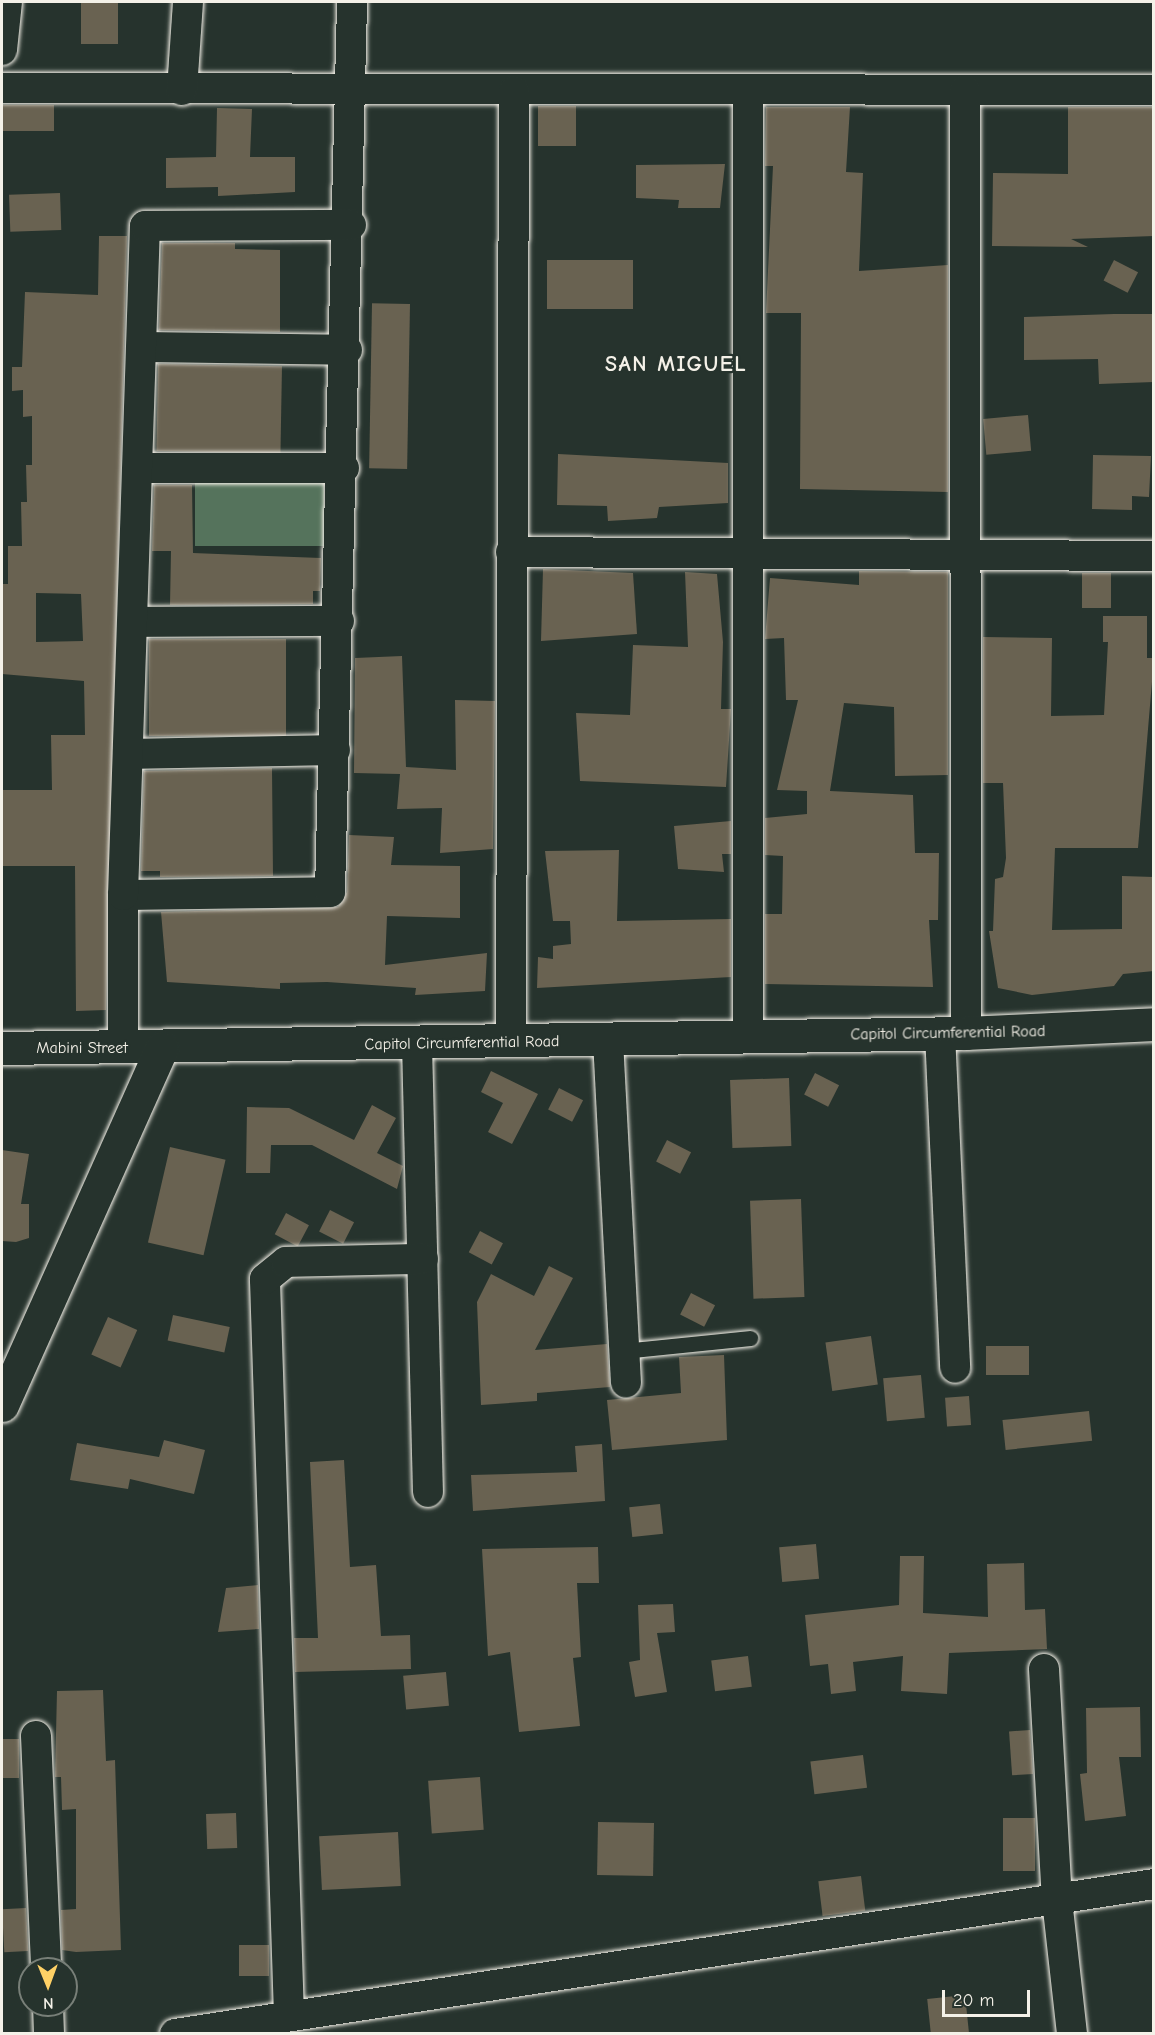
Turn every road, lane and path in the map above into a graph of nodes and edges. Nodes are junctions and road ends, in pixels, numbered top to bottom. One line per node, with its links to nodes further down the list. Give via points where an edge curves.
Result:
1 (7, 2): 4 (street)
2 (188, 2): 6 (street)
3 (352, 2): 11 (street)
4 (2, 50)
5 (2, 88): 6 (street)
6 (182, 90): 11 (street)
7 (964, 90): 8 (street); 10 (street); 19 (street)
8 (1154, 90)
9 (514, 91): 10 (street); 11 (street); 17 (street)
10 (748, 91): 18 (street)
11 (352, 92): 12 (street)
12 (351, 225): 13 (street, via 145,226); 14 (street)
13 (142, 347): 14 (street); 15 (street)
14 (347, 350): 16 (street)
15 (139, 468): 16 (street); 22 (street)
16 (344, 468): 21 (street)
17 (511, 552): 18 (street); 30 (street)
18 (745, 553): 19 (street); 28 (street)
19 (966, 555): 20 (street); 27 (street)
20 (1154, 556)
21 (339, 621): 22 (street); 23 (street)
22 (133, 622): 24 (street)
23 (335, 750): 24 (street); 25 (street, via 330,892)
24 (128, 754): 25 (street)
25 (123, 895): 33 (street)
26 (1154, 1024): 27 (main road, Capitol Circumferential Road)
27 (953, 1033): 28 (main road, Capitol Circumferential Road); 38 (street)
28 (748, 1037): 29 (main road, Capitol Circumferential Road)
29 (608, 1040): 30 (main road, Capitol Circumferential Road); 37 (street)
30 (511, 1042): 31 (main road, Capitol Circumferential Road)
31 (417, 1044): 34 (main road, Capitol Circumferential Road); 35 (street)
32 (2, 1048): 33 (main road, Mabini Street)
33 (123, 1048): 34 (main road, Mabini Street)
34 (162, 1048): 40 (main road)
35 (423, 1259): 41 (street); 47 (street, via 286,1262 265,1279)
36 (750, 1338): 37 (lane)
37 (623, 1351): 39 (street)
38 (955, 1368)
39 (626, 1383)
40 (2, 1405)
41 (428, 1491)
42 (1044, 1669): 45 (street)
43 (36, 1736): 46 (street)
44 (1154, 1884): 45 (street)
45 (1057, 1900): 47 (street); 51 (street)
46 (45, 1957)
47 (289, 2016): 50 (street)
48 (48, 2017): 49 (street)
49 (49, 2034)
50 (175, 2034)
51 (1072, 2034)

